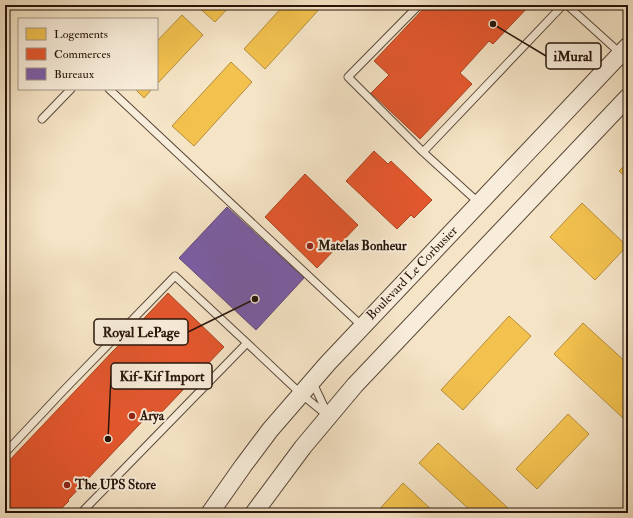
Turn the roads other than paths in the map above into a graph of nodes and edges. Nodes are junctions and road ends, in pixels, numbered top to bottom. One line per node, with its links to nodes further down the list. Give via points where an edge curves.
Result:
1 (419, 5): 9 (lane, via 348,78)
2 (562, 5): 9 (lane)
3 (567, 5): 4 (lane)
4 (624, 50): 10 (street, Boulevard Le Corbusier)
5 (70, 90): 8 (lane)
6 (110, 90): 11 (lane)
7 (628, 97): 15 (street)
8 (42, 119)
9 (423, 152): 10 (lane)
10 (479, 203): 11 (street, Boulevard Le Corbusier)
11 (362, 326): 13 (street, Boulevard Le Corbusier)
12 (247, 344): 14 (lane); 16 (lane, via 176,276); 17 (lane)
13 (312, 381): 14 (street, Boulevard Le Corbusier); 15 (lane)
14 (300, 394): 15 (lane); 18 (street, Boulevard Le Corbusier, via 243,466)
15 (328, 416): 19 (street)
16 (5, 453)
17 (82, 513)
18 (210, 513)
19 (254, 513)

